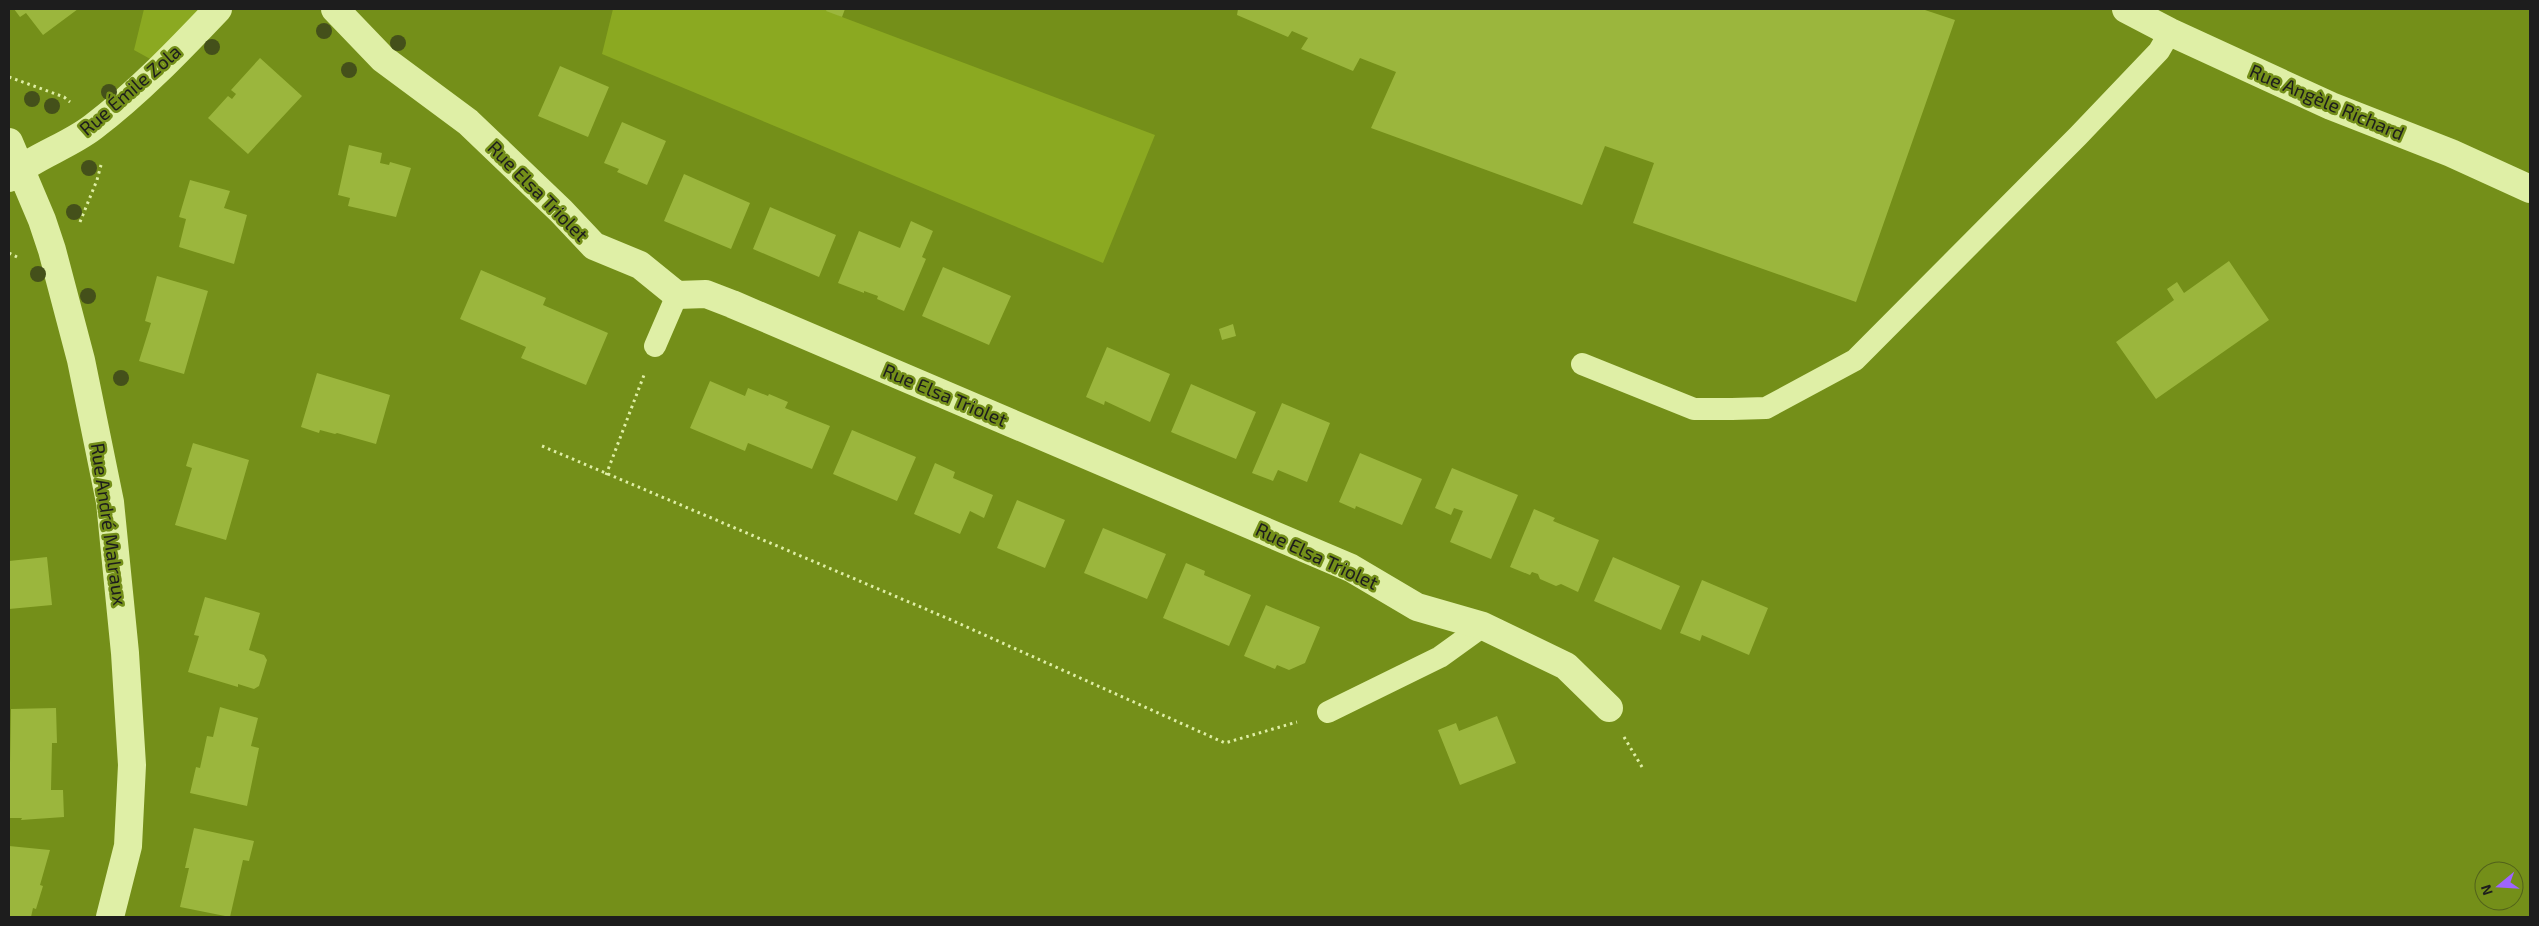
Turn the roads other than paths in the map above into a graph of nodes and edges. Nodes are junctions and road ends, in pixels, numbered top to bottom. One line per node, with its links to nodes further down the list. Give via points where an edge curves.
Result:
1 (218, 9): 6 (street, Rue Émile Zola, via 163,66 92,128)
2 (335, 9): 8 (street, Rue Elsa Triolet, via 383,59 468,122 594,246 640,265)
3 (2126, 9): 4 (street, Rue Angèle Richard)
4 (2170, 32): 7 (street, Rue Angèle Richard, via 2330,106 2452,153); 10 (lane, via 2159,51 2078,136 1855,360 1766,408 1732,409 1694,409)
5 (9, 142): 6 (street, Rue André Malraux)
6 (14, 173): 14 (street, Rue André Malraux, via 42,220 54,259 81,360 110,502 132,765 128,846)
7 (2530, 188)
8 (677, 295): 9 (lane); 11 (street, Rue Elsa Triolet, via 706,294 732,304 1352,568 1417,607)
9 (655, 346)
10 (1582, 364)
11 (1484, 626): 12 (street, Rue Elsa Triolet, via 1566,666); 13 (lane, via 1440,657)
12 (1609, 708)
13 (1328, 712)
14 (110, 917)

